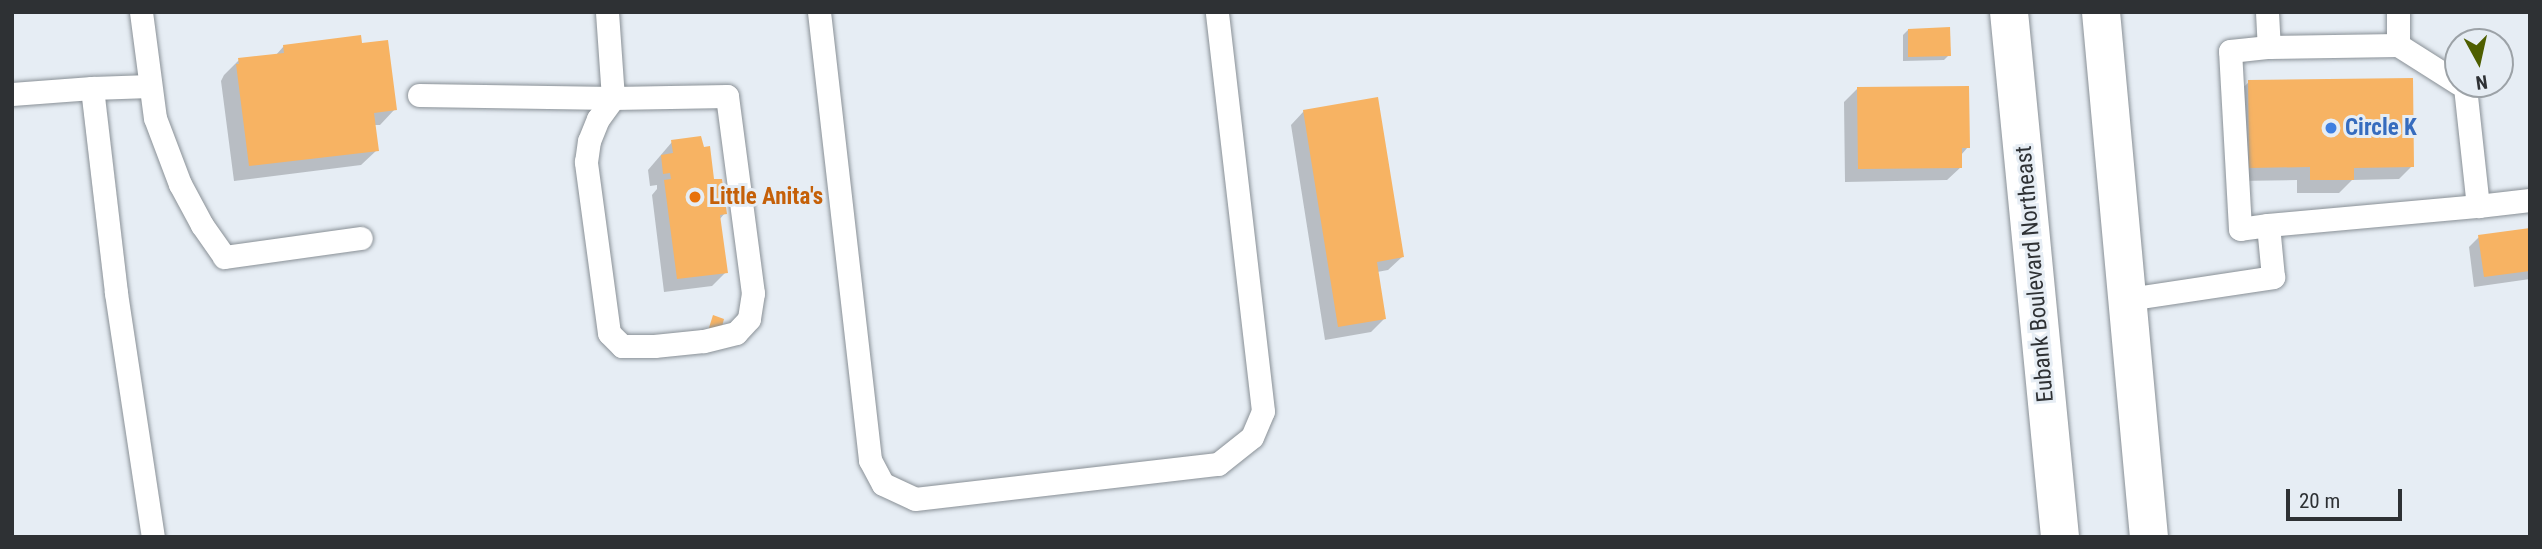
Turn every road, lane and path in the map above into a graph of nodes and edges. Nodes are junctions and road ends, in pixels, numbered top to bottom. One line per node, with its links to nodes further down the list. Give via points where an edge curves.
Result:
1 (141, 12): 12 (lane)
2 (607, 12): 16 (lane)
3 (819, 12): 4 (lane, via 870,460 883,484 915,499 1218,464 1252,437 1263,411)
4 (1217, 12)
5 (2009, 12): 24 (main road, Eubank Boulevard Northeast)
6 (2101, 12): 22 (main road)
7 (2267, 12): 10 (lane)
8 (2398, 12): 9 (lane)
9 (2398, 45): 10 (lane); 11 (lane)
10 (2269, 47): 20 (lane, via 2231,51 2240,229)
11 (2444, 74)
12 (150, 86): 13 (lane); 21 (lane, via 155,118 180,184 224,257)
13 (92, 88): 14 (lane); 23 (lane, via 116,293)
14 (12, 94)
15 (419, 95): 16 (lane)
16 (613, 98): 16 (lane, via 598,119 586,162 609,333 622,346 704,341 736,334 749,319 753,293 727,96)
17 (2466, 98): 19 (lane)
18 (2530, 200): 19 (lane)
19 (2478, 206): 20 (lane)
20 (2268, 225): 22 (lane, via 2273,277)
21 (361, 238)
22 (2128, 299): 25 (main road)
23 (153, 537)
24 (2060, 537)
25 (2149, 537)

